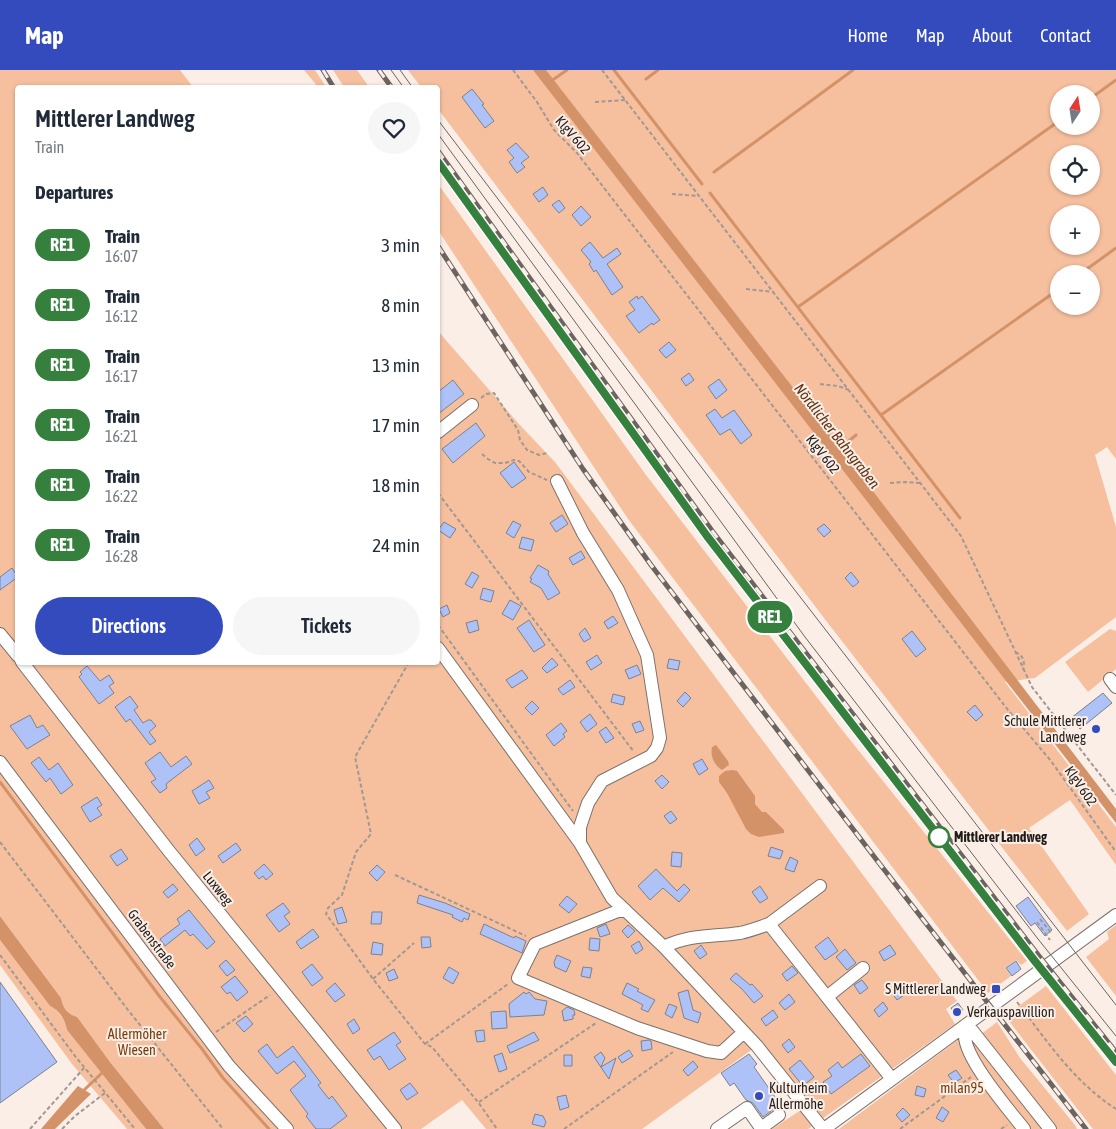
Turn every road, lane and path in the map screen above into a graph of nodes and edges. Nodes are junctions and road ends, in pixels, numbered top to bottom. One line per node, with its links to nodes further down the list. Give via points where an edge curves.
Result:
1 (512, 70): 33 (path, KlgV 602, via 554,130 577,153 1008,710 1051,761)
2 (602, 70): 3 (path)
3 (626, 100): 4 (path); 6 (path)
4 (595, 102)
5 (672, 194): 6 (path)
6 (699, 196): 8 (path)
7 (746, 289): 8 (path)
8 (774, 292): 10 (path)
9 (820, 384): 10 (path)
10 (849, 390): 17 (path)
11 (472, 405): 12 (street); 13 (path, via 486,394 494,393 527,450 538,455)
12 (440, 430)
13 (547, 453)
14 (482, 454): 15 (path, via 495,463 519,461 538,477)
15 (557, 482): 28 (street, via 618,590 647,655 660,738 652,756)
16 (890, 483): 17 (path)
17 (920, 484): 22 (path, via 961,536)
18 (440, 496): 28 (path)
19 (440, 628): 30 (path)
20 (0, 634): 23 (street)
21 (440, 651): 32 (street)
22 (1014, 651): 26 (path); 26 (path, via 1024,659)
23 (15, 652)
24 (24, 665): 50 (street, Luxweg)
25 (407, 665): 49 (path, via 355,757 371,834 356,852 342,895 326,914)
26 (1023, 670): 29 (path, via 1032,687)
27 (0, 762): 56 (street, Grabenstraße)
28 (641, 762): 30 (street, via 602,781 588,803)
29 (1116, 795)
30 (581, 823): 32 (street)
31 (0, 842): 70 (path)
32 (580, 843): 36 (street, via 612,898)
33 (1116, 852)
34 (395, 876): 44 (path)
35 (820, 886): 40 (street)
36 (626, 911): 44 (street, via 618,911); 45 (street)
37 (1116, 915): 54 (street)
38 (1040, 919): 41 (path)
39 (1037, 922): 42 (path)
40 (769, 924): 45 (street, via 742,932 696,936); 51 (street)
41 (1052, 934)
42 (1050, 940)
43 (414, 943): 49 (path)
44 (539, 943): 48 (street, via 535,944)
45 (664, 948): 55 (street)
46 (0, 955): 59 (path)
47 (864, 968): 51 (street)
48 (518, 978): 53 (street); 57 (path)
49 (373, 979): 57 (path)
50 (280, 988): 56 (path); 72 (street, Luxweg)
51 (828, 996): 61 (street)
52 (1022, 1008): 64 (path, via 1062,1061 1090,1091)
53 (608, 1015): 58 (street); 63 (path)
54 (968, 1024): 60 (street, via 965,1037); 61 (street); 79 (street)
55 (744, 1032): 58 (street, via 720,1053); 76 (street)
56 (208, 1038): 71 (street, Grabenstraße)
57 (425, 1044): 63 (path, via 432,1047)
58 (685, 1044): 74 (path)
59 (84, 1068): 62 (path); 67 (path)
60 (980, 1071): 77 (path); 78 (street)
61 (892, 1079): 76 (street)
62 (106, 1093): 68 (path); 69 (path)
63 (478, 1102): 73 (path)
64 (1116, 1109)
65 (779, 1115): 66 (street)
66 (762, 1128): 75 (street, via 747,1108)
67 (30, 1129)
68 (62, 1129)
69 (135, 1129)
70 (223, 1129)
71 (287, 1129)
72 (395, 1129)
73 (497, 1129)
74 (564, 1129)
75 (717, 1129)
76 (823, 1129)
77 (900, 1129)
78 (1024, 1129)
79 (1050, 1129)

